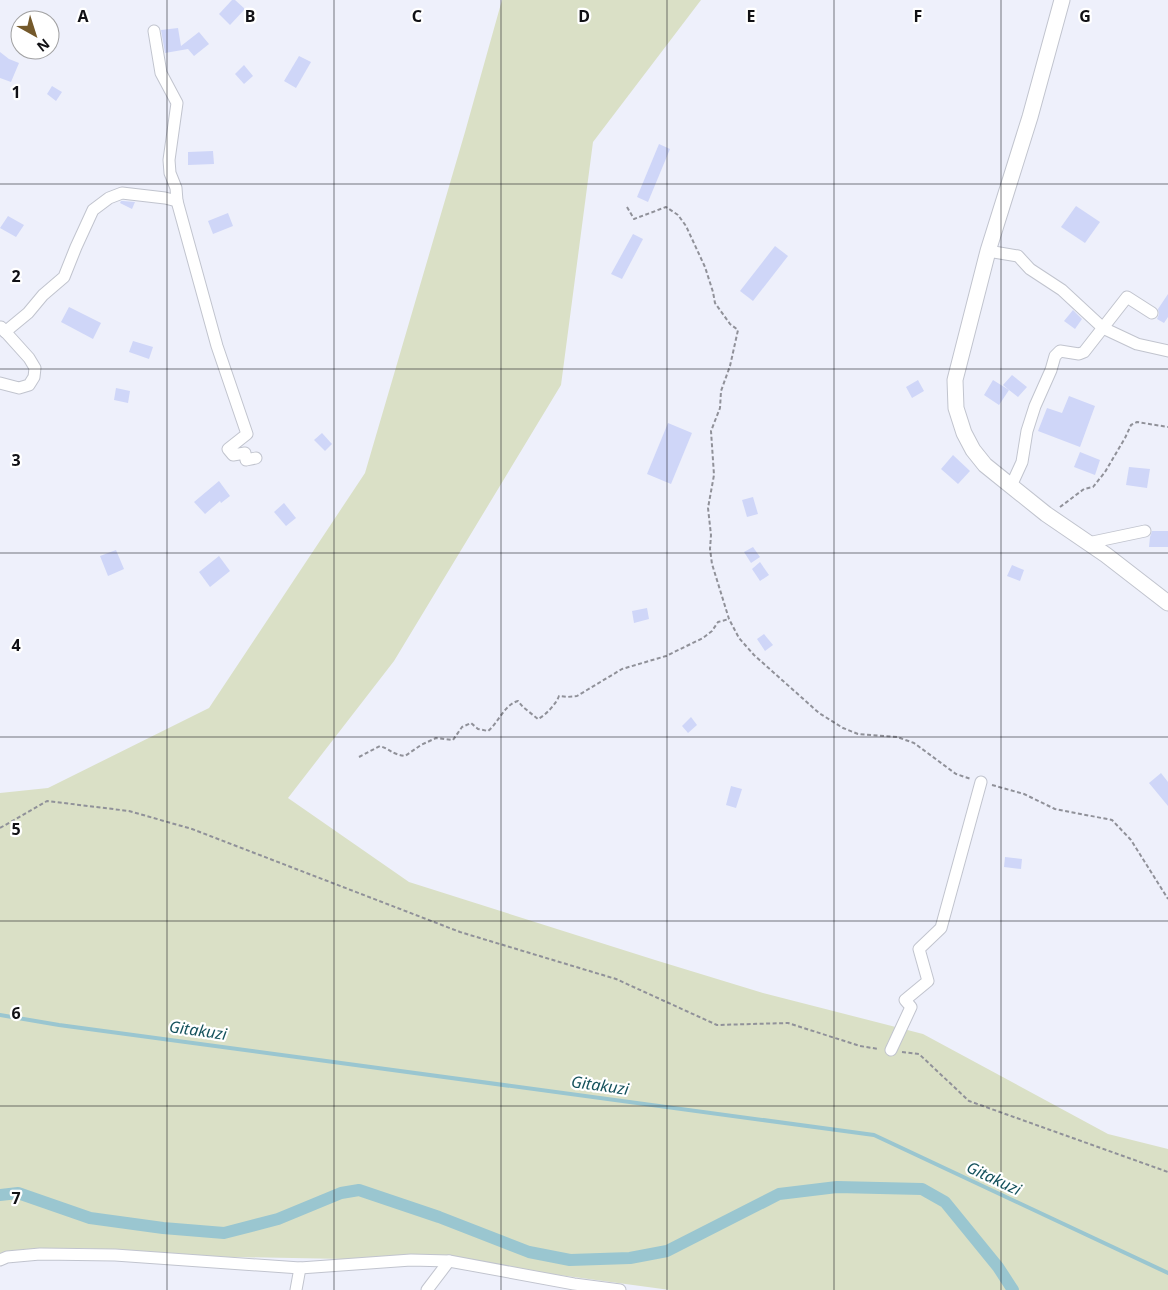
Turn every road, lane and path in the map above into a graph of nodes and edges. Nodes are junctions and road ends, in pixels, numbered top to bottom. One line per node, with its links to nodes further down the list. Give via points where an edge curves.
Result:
1 (1062, 0): 5 (main road)
2 (154, 30): 3 (street, via 161,73 177,103 169,160)
3 (177, 201): 8 (street, via 122,193 108,198 93,210 64,277 28,313); 12 (street, via 217,346 247,434 228,449 233,455 245,453 246,460)
4 (627, 207): 18 (path, via 634,219 666,207 678,215 700,254 715,303 738,330 721,391 720,408 711,431 714,475 708,508 712,564)
5 (988, 251): 7 (street, via 1018,256 1030,269 1062,290); 13 (main road, via 955,380 956,408 973,450)
6 (1152, 313): 7 (street, via 1127,297)
7 (1102, 328): 9 (street, via 1137,344); 13 (street, via 1082,354 1060,351 1057,354 1026,431 1022,462)
8 (3, 329): 10 (street, via 35,368 30,385 19,388)
9 (1168, 351)
10 (0, 383)
11 (1168, 427): 14 (path, via 1137,422 1131,425 1105,472 1093,486 1058,509)
12 (256, 458)
13 (1011, 486): 14 (main road)
14 (1052, 518): 16 (main road)
15 (1145, 531): 16 (street)
16 (1088, 543): 17 (main road)
17 (1168, 603)
18 (729, 619): 19 (path, via 718,622 703,638 666,656 622,669 577,696 559,696 538,719 518,701 512,703 488,731 471,723 462,727 453,740 436,738 404,756 380,746); 20 (path, via 739,638 754,655 819,713 858,734 897,737 914,743 956,774)
19 (359, 756)
20 (981, 782): 22 (path, via 1024,794 1055,809 1112,820 1131,840); 23 (street, via 940,928 919,949 928,981 905,1000 911,1007)
21 (0, 828): 23 (path, via 47,801 129,811 192,829 460,932 616,979 717,1025 788,1023 860,1046)
22 (1168, 899)
23 (891, 1050): 24 (path, via 919,1054 969,1101)
24 (1168, 1172)
25 (0, 1260): 27 (street, via 40,1254 115,1255)
26 (450, 1261): 27 (street, via 411,1260); 29 (street); 30 (street)
27 (300, 1268): 28 (street)
28 (296, 1290)
29 (427, 1290)
30 (620, 1290)

